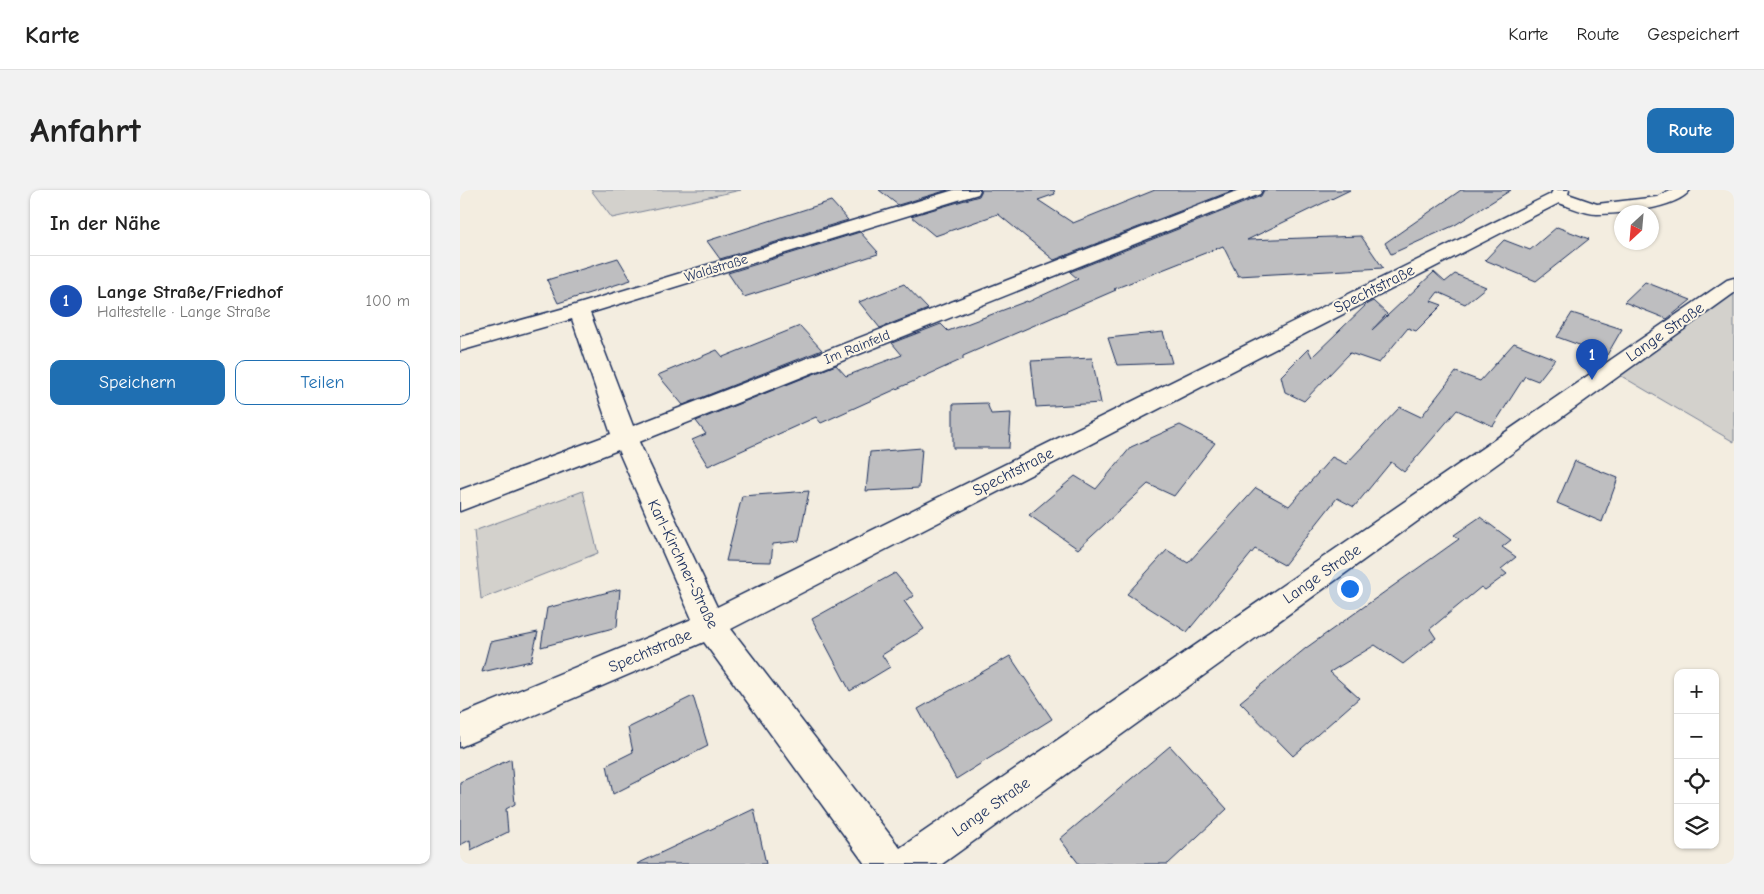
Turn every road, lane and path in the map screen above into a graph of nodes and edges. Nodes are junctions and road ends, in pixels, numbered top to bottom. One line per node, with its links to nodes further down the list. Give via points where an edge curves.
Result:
1 (972, 190): 6 (street, Waldstraße)
2 (1254, 190): 8 (street, Im Rainfeld)
3 (1682, 190): 4 (street, via 1661,202 1596,209)
4 (1560, 193): 10 (street, Spechtstraße)
5 (1734, 284): 13 (street, Lange Straße)
6 (579, 310): 7 (street, Waldstraße); 8 (street, Karl-Kirchner-Straße)
7 (460, 344)
8 (625, 438): 9 (street, Im Rainfeld); 10 (street, Karl-Kirchner-Straße)
9 (460, 500)
10 (710, 625): 11 (street, Spechtstraße); 12 (street, Karl-Kirchner-Straße)
11 (460, 731)
12 (888, 864)
13 (910, 864)

